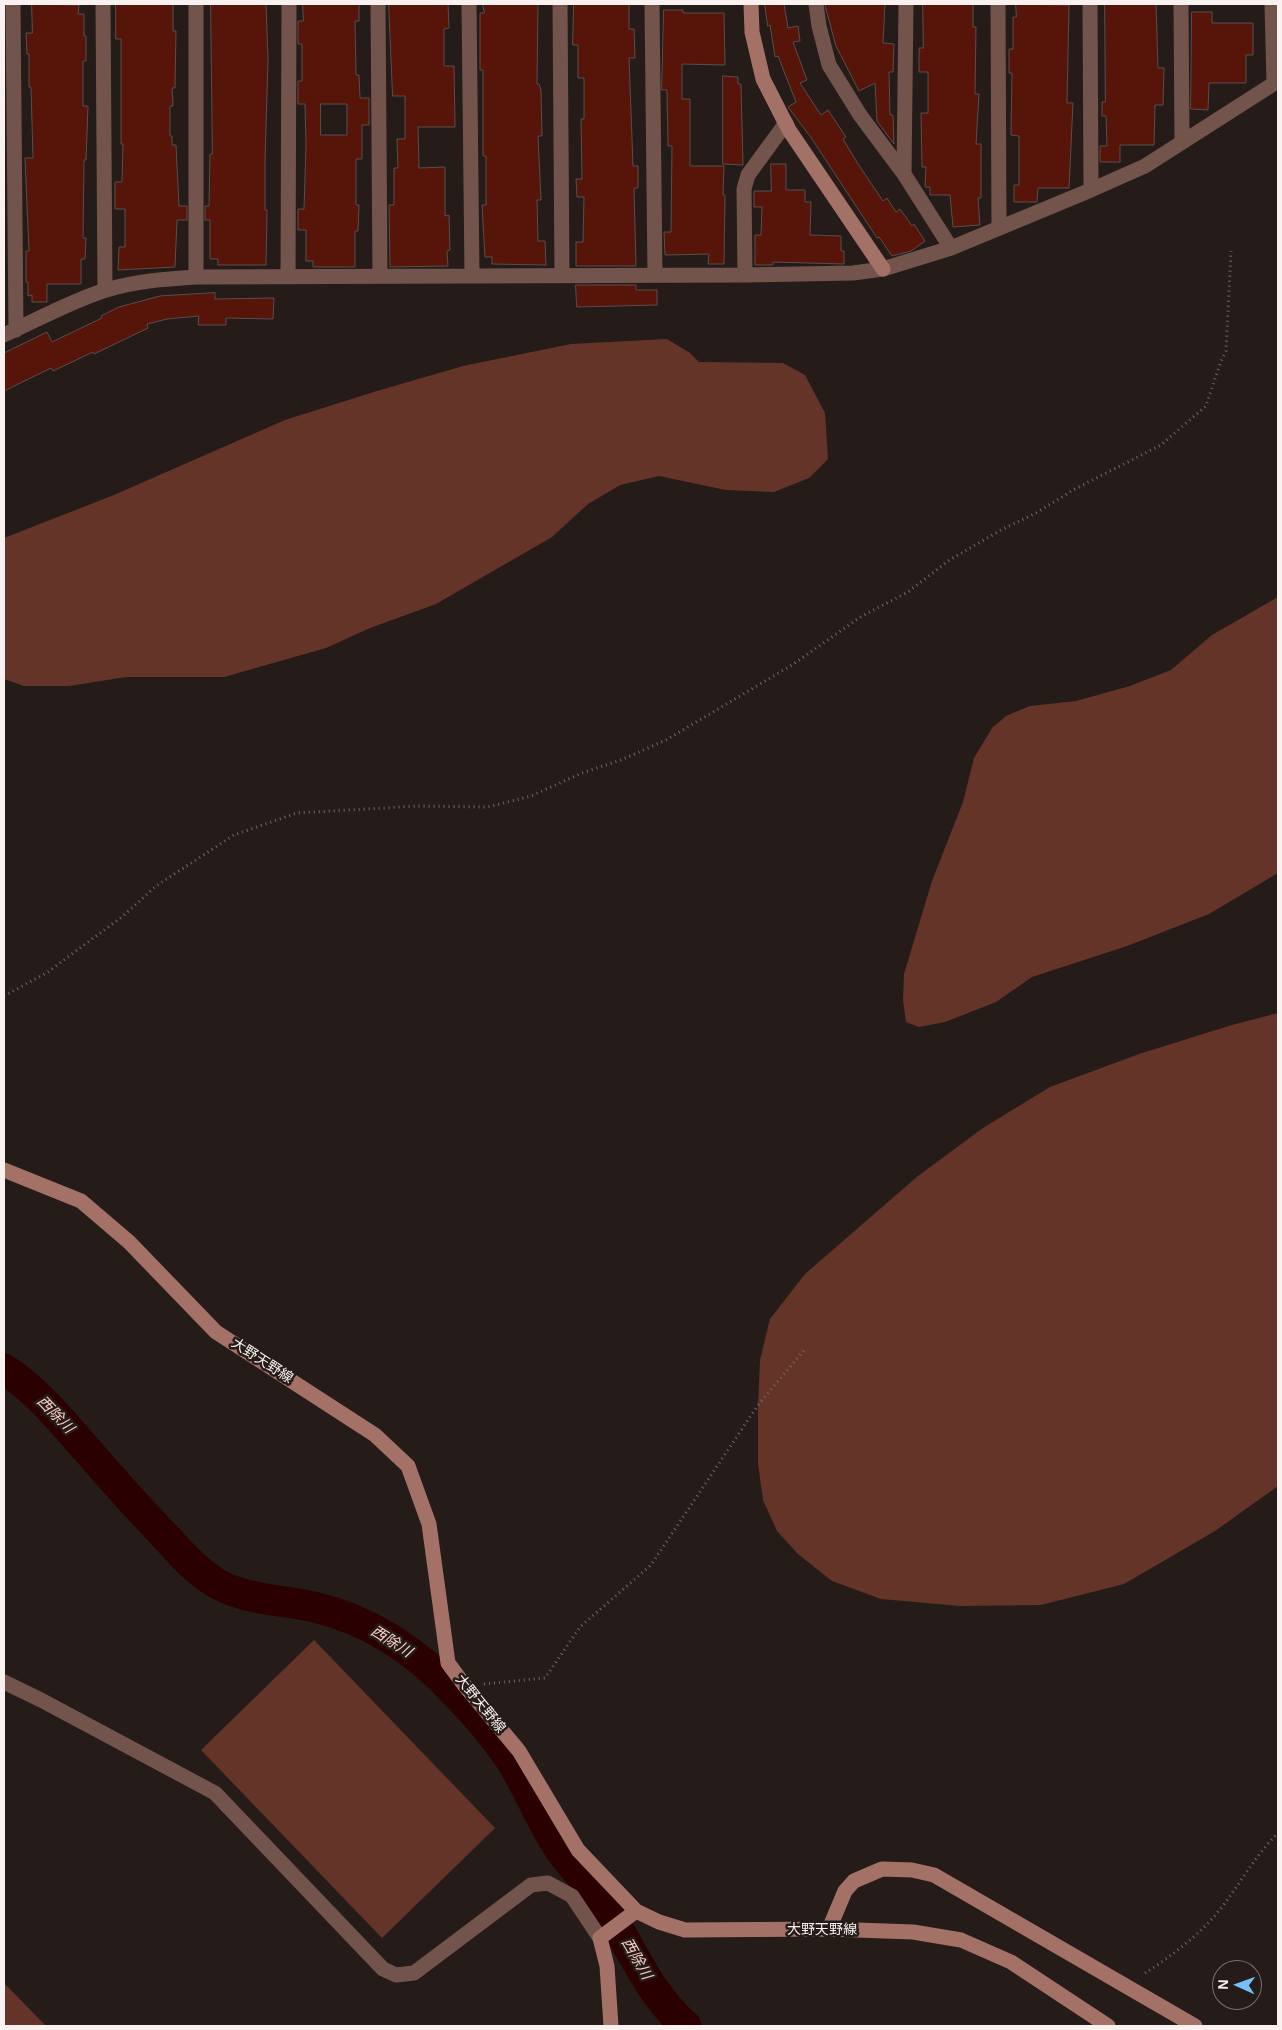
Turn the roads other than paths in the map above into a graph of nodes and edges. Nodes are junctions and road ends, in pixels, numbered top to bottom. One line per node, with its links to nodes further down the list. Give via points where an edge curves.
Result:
1 (13, 4): 32 (street)
2 (103, 4): 31 (street)
3 (196, 4): 29 (street)
4 (289, 4): 30 (street)
5 (378, 4): 27 (street)
6 (469, 4): 28 (street)
7 (560, 4): 25 (street)
8 (652, 4): 24 (street)
9 (752, 4): 17 (main road, via 752,32 763,79)
10 (816, 4): 19 (street, via 818,26 829,65 860,115)
11 (906, 4): 19 (street)
12 (998, 4): 21 (street)
13 (1090, 4): 20 (street)
14 (1181, 4): 18 (street)
15 (1272, 4): 16 (street)
16 (1276, 82): 18 (street)
17 (786, 123): 23 (main road); 26 (street, via 748,175 744,189)
18 (1182, 141): 20 (street, via 1144,166)
19 (904, 174): 22 (street)
20 (1091, 190): 21 (street)
21 (999, 227): 22 (street)
22 (951, 248): 23 (street)
23 (882, 269): 26 (street, via 853,273)
24 (655, 274): 25 (street); 26 (street)
25 (562, 275): 28 (street)
26 (745, 275)
27 (380, 276): 28 (street); 30 (street)
28 (472, 276)
29 (196, 277): 30 (street); 31 (street, via 151,280)
30 (288, 277)
31 (105, 290): 32 (street)
32 (10, 332)
33 (4, 1170): 35 (main road, 大野天野線, via 81,1201 129,1242 216,1332 375,1435 408,1466 429,1524 448,1663 519,1751 578,1850)
34 (4, 1682): 37 (street, via 215,1793 383,1969 396,1975 414,1974 532,1885 548,1883 572,1896)
35 (631, 1915): 36 (main road, 大野天野線, via 685,1930); 37 (main road)
36 (829, 1929): 39 (main road, 大野天野線, via 913,1932 961,1940 1011,1962); 40 (main road, via 854,1881 882,1869 934,1875)
37 (604, 1935): 38 (main road)
38 (610, 2026)
39 (1108, 2026)
40 (1195, 2026)

